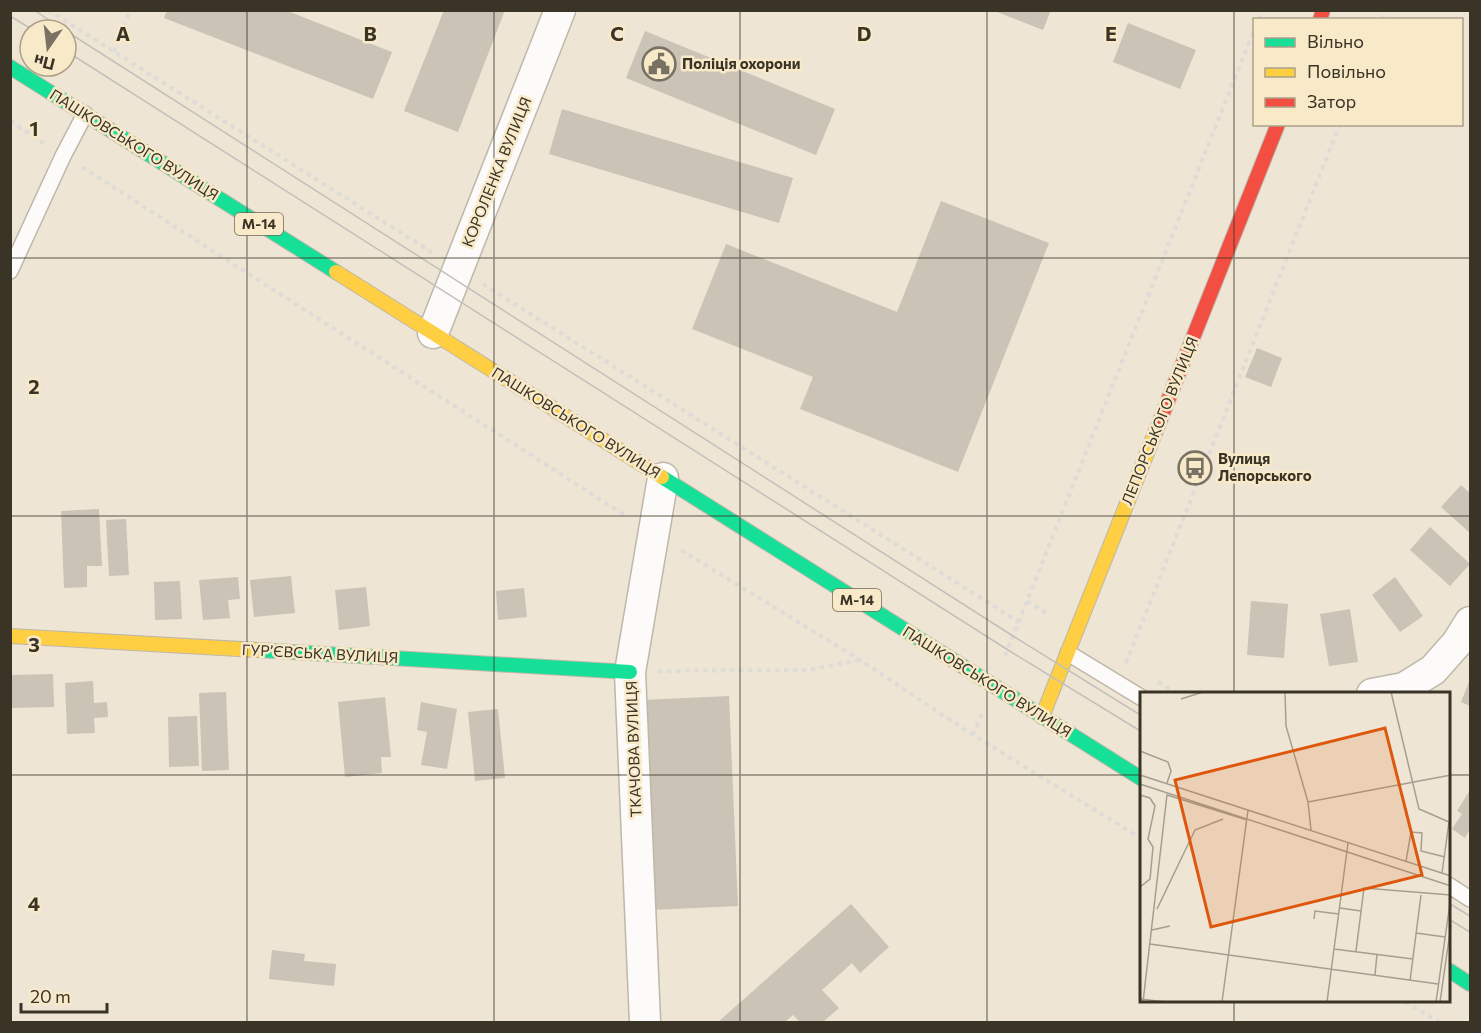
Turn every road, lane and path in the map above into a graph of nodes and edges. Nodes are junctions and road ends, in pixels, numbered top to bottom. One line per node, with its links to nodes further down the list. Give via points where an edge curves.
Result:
1 (48, 10): 5 (path)
2 (130, 10): 5 (path)
3 (560, 10): 12 (street, КОРОЛЕНКА ВУЛИЦЯ)
4 (1253, 33): 12 (path, via 1019,622)
5 (114, 52): 12 (path)
6 (10, 67): 7 (main road, ПАШКОВСЬКОГО ВУЛИЦЯ / М-14)
7 (85, 114): 11 (lane); 14 (main road, ПАШКОВСЬКОГО ВУЛИЦЯ / М-14)
8 (10, 122): 11 (path)
9 (1277, 126): 19 (main road, ЛЕПОРСЬКОГО ВУЛИЦЯ)
10 (1339, 126): 21 (path)
11 (63, 156): 13 (lane); 16 (path)
12 (458, 269): 14 (street, КОРОЛЕНКА ВУЛИЦЯ)
13 (10, 271)
14 (433, 333): 15 (main road, ПАШКОВСЬКОГО ВУЛИЦЯ / М-14)
15 (663, 478): 16 (street, ТКАЧОВА ВУЛИЦЯ); 25 (main road, ПАШКОВСЬКОГО ВУЛИЦЯ / М-14)
16 (653, 533): 20 (path); 22 (street, ТКАЧОВА ВУЛИЦЯ)
17 (1470, 622): 23 (street, via 1433,670 1404,688)
18 (10, 636): 22 (main road, ГУР’ЄВСЬКА ВУЛИЦЯ)
19 (1068, 653): 24 (lane); 25 (main road, ЛЕПОРСЬКОГО ВУЛИЦЯ)
20 (860, 660): 22 (path, via 808,670); 27 (path, via 972,735)
21 (1126, 662)
22 (630, 672): 33 (street, ТКАЧОВА ВУЛИЦЯ)
23 (1383, 692)
24 (1140, 698)
25 (1042, 717): 26 (main road, ПАШКОВСЬКОГО ВУЛИЦЯ / М-14)
26 (1140, 778)
27 (1140, 838)
28 (1451, 887): 29 (lane)
29 (1470, 899)
30 (1451, 972): 31 (main road)
31 (1470, 984)
32 (1407, 1003): 34 (path)
33 (645, 1023)
34 (1439, 1023)

